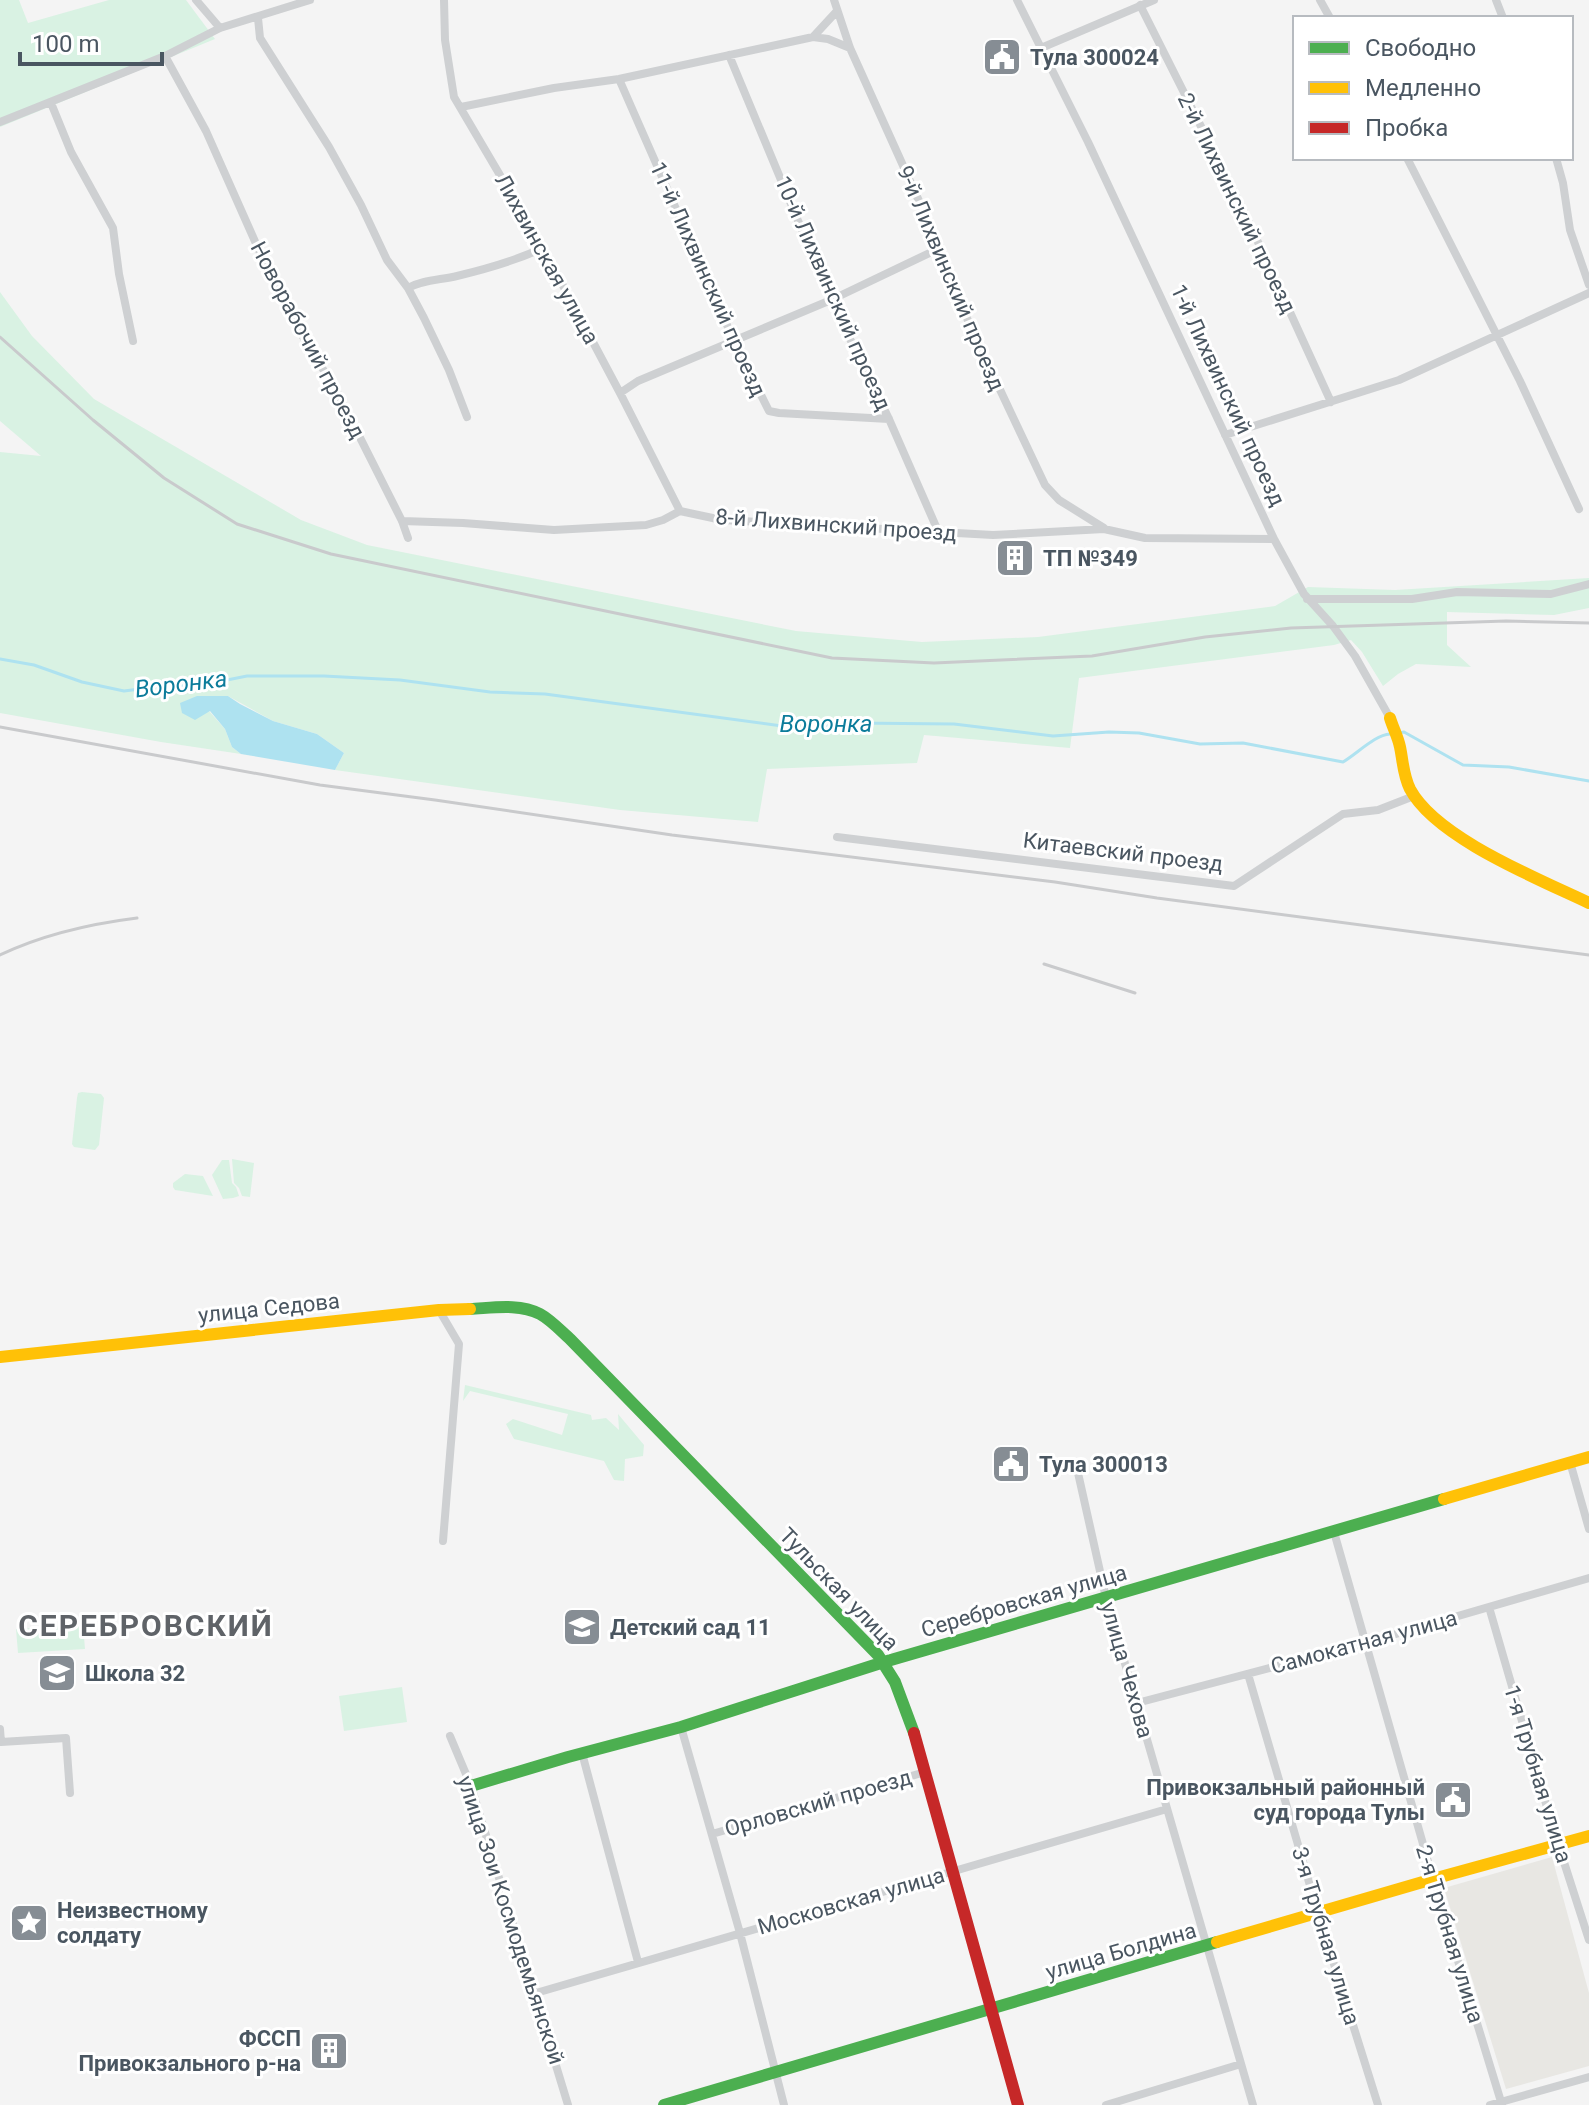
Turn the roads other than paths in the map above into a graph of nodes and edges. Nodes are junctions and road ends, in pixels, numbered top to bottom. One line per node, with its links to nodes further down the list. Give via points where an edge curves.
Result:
1 (196, 0): 10 (street)
2 (310, 0): 9 (street)
3 (444, 0): 18 (street, Лихвинская улица, via 454,97)
4 (834, 0): 8 (street, 9-й Лихвинский проезд)
5 (1017, 0): 13 (street, 1-й Лихвинский проезд)
6 (1154, 0): 7 (street)
7 (1140, 5): 13 (street); 32 (street, 2-й Лихвинский проезд, via 1247,218)
8 (837, 11): 11 (street); 12 (street, 9-й Лихвинский проезд)
9 (258, 18): 10 (street); 25 (street, via 260,38)
10 (220, 28): 15 (street)
11 (813, 37): 12 (street); 14 (street)
12 (850, 48): 23 (street, 9-й Лихвинский проезд)
13 (1041, 48): 35 (street, 1-й Лихвинский проезд)
14 (729, 55): 16 (street); 27 (street, 10-й Лихвинский проезд)
15 (165, 56): 17 (street); 38 (street, Новорабочий проезд, via 206,131 265,264)
16 (619, 79): 18 (street); 30 (street, 11-й Лихвинский проезд)
17 (51, 103): 19 (street); 29 (street, via 113,228)
18 (461, 107): 22 (street, Лихвинская улица)
19 (0, 122)
20 (1408, 160): 28 (street)
21 (1557, 160): 24 (street, via 1570,230)
22 (543, 248): 25 (street, via 514,261); 31 (street, Лихвинская улица)
23 (940, 248): 27 (street); 39 (street, 9-й Лихвинский проезд, via 989,369 1045,485)
24 (1589, 285)
25 (408, 288): 33 (street)
26 (1589, 293): 28 (street)
27 (831, 300): 30 (street); 34 (street, 10-й Лихвинский проезд)
28 (1496, 336): 32 (street, via 1399,380); 36 (street)
29 (133, 341)
30 (734, 341): 31 (street); 34 (street, 11-й Лихвинский проезд, via 770,412)
31 (620, 393): 37 (street, Лихвинская улица)
32 (1331, 402): 35 (street)
33 (467, 417)
34 (889, 419): 40 (street, 10-й Лихвинский проезд)
35 (1225, 435): 42 (street, 1-й Лихвинский проезд)
36 (1579, 509)
37 (680, 511): 38 (street, via 646,525 582,530); 40 (street, 8-й Лихвинский проезд, via 722,520)
38 (402, 521): 41 (street, Новорабочий проезд)
39 (1104, 529): 40 (street, 8-й Лихвинский проезд, via 1011,535); 42 (street, 8-й Лихвинский проезд, via 1145,538)
40 (938, 531)
41 (408, 538)
42 (1274, 539): 44 (street, 1-й Лихвинский проезд)
43 (1589, 584): 44 (street, via 1551,594)
44 (1307, 599): 45 (street, 1-й Лихвинский проезд, via 1349,646)
45 (1390, 718): 46 (street, 1-й Лихвинский проезд, via 1403,774)
46 (1414, 796): 47 (street, Китаевский проезд, via 1378,810 1343,814 1234,886); 48 (street, via 1443,825)
47 (837, 837)
48 (1589, 903)
49 (439, 1310): 50 (street, улица Седова, via 504,1307); 51 (street, улица Седова); 57 (street, via 459,1344)
50 (542, 1315): 62 (street, Тульская улица)
51 (0, 1357)
52 (1589, 1457): 53 (street, Серебровская улица)
53 (1570, 1462): 55 (street); 56 (street, Серебровская улица)
54 (1076, 1464): 59 (street, улица Чехова)
55 (1589, 1529)
56 (1334, 1532): 59 (street, Серебровская улица); 61 (street, 2-я Трубная улица)
57 (443, 1541)
58 (1589, 1578): 60 (street, Самокатная улица)
59 (1106, 1598): 62 (street, Серебровская улица); 64 (street, улица Чехова)
60 (1489, 1607): 61 (street, Самокатная улица); 75 (street, 1-я Трубная улица)
61 (1365, 1643): 63 (street, Самокатная улица); 77 (street, 2-я Трубная улица)
62 (884, 1662): 65 (street, Серебровская улица); 69 (street, Тульская улица)
63 (1248, 1674): 64 (street, Самокатная улица); 78 (street, 3-я Трубная улица)
64 (1137, 1703): 72 (street, улица Чехова)
65 (681, 1727): 68 (street, Серебровская улица); 73 (street)
66 (0, 1729): 71 (street, via 1,1742 66,1738)
67 (450, 1736): 70 (street, улица Зои Космодемьянской)
68 (582, 1753): 70 (street, Серебровская улица); 82 (street)
69 (925, 1772): 73 (street, Орловский проезд); 76 (street, Тульская улица)
70 (471, 1786): 83 (street, улица Зои Космодемьянской)
71 (70, 1793)
72 (1167, 1809): 76 (street, Московская улица); 81 (street, улица Чехова)
73 (712, 1834): 79 (street)
74 (1589, 1836): 75 (street, улица Болдина)
75 (1559, 1845): 77 (street, улица Болдина); 80 (street, 1-я Трубная улица)
76 (955, 1871): 79 (street, Московская улица); 84 (street, Тульская улица)
77 (1433, 1879): 78 (street, улица Болдина); 88 (street, 2-я Трубная улица)
78 (1318, 1913): 81 (street, улица Болдина); 95 (street, 3-я Трубная улица)
79 (740, 1933): 82 (street, Московская улица); 86 (street)
80 (1589, 1940)
81 (1208, 1946): 84 (street, улица Болдина); 85 (street, улица Чехова)
82 (638, 1962): 83 (street, Московская улица)
83 (536, 1993): 89 (street, улица Зои Космодемьянской)
84 (991, 2009): 86 (street, улица Болдина); 92 (street, Тульская улица)
85 (1241, 2064): 93 (street); 94 (street, улица Чехова)
86 (775, 2072): 90 (street, улица Болдина); 91 (street)
87 (1589, 2077): 88 (street)
88 (1502, 2103): 96 (street)
89 (568, 2105)
90 (664, 2105)
91 (784, 2105)
92 (1018, 2105)
93 (1106, 2105)
94 (1253, 2105)
95 (1378, 2105)
96 (1490, 2105)

